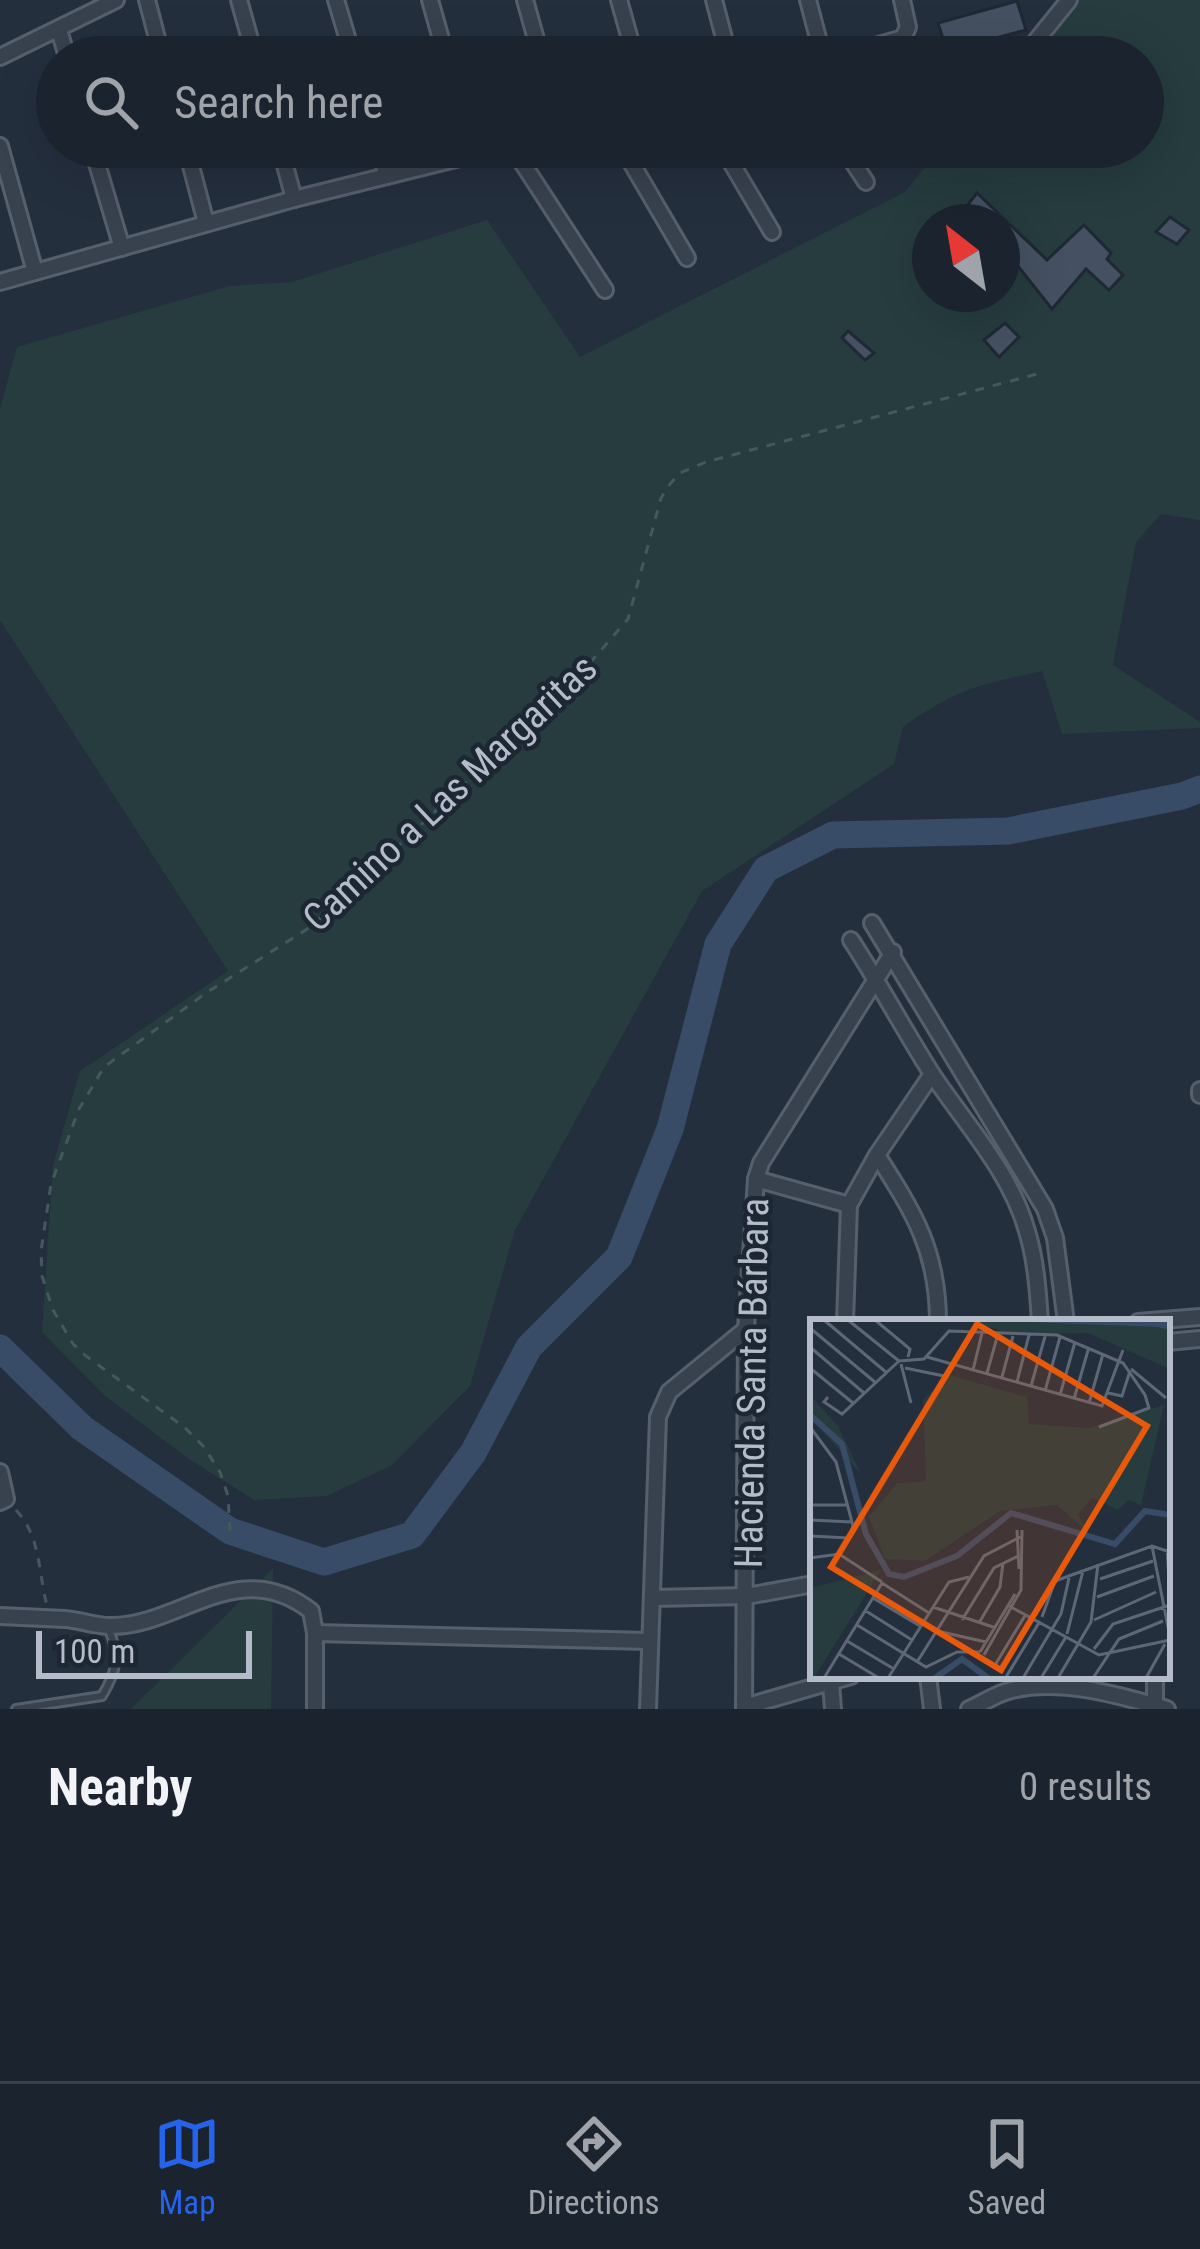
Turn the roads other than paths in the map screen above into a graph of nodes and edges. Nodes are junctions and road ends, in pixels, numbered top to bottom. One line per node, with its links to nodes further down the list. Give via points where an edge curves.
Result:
1 (116, 0): 12 (street)
2 (147, 0): 15 (street)
3 (239, 0): 16 (street)
4 (336, 0): 17 (street)
5 (430, 0): 18 (street)
6 (525, 0): 19 (street)
7 (620, 0): 20 (street)
8 (714, 0): 21 (street)
9 (808, 0): 22 (street)
10 (902, 0): 23 (street)
11 (1069, 0): 24 (street)
12 (59, 29): 13 (street); 14 (street)
13 (44, 36)
14 (61, 36)
15 (156, 36)
16 (249, 36)
17 (346, 36)
18 (440, 36)
19 (535, 36)
20 (629, 36)
21 (723, 36)
22 (817, 36)
23 (904, 36)
24 (1040, 36)
25 (36, 40): 26 (street)
26 (0, 57)
27 (0, 146): 44 (street)
28 (98, 168): 42 (street)
29 (192, 168): 40 (street)
30 (286, 168): 39 (street)
31 (385, 168): 37 (street)
32 (414, 168): 37 (street)
33 (522, 168): 46 (street)
34 (634, 168): 43 (street)
35 (734, 168): 41 (street)
36 (857, 168): 38 (street)
37 (387, 176): 39 (street)
38 (866, 182)
39 (294, 199): 40 (street)
40 (206, 223): 42 (street)
41 (772, 232)
42 (122, 248): 44 (street)
43 (687, 258)
44 (35, 272): 45 (street)
45 (0, 282)
46 (604, 290)
47 (872, 923): 49 (street)
48 (851, 940): 50 (street)
49 (893, 952): 50 (street, Hacienda Santa Bárbara); 59 (street, via 1039,1196 1055,1238)
50 (874, 976): 51 (street); 53 (street, Hacienda Santa Bárbara)
51 (932, 1074): 52 (street); 58 (street, via 1008,1184 1035,1261)
52 (877, 1155): 54 (street); 57 (street, via 930,1250)
53 (756, 1179): 54 (street); 61 (street, Hacienda Santa Bárbara)
54 (849, 1205): 56 (street)
55 (1200, 1317): 60 (street)
56 (845, 1319)
57 (938, 1319)
58 (1040, 1319)
59 (1066, 1319)
60 (1170, 1319)
61 (746, 1329): 67 (street, Hacienda Santa Bárbara); 68 (street, via 661,1404)
62 (1200, 1340): 63 (street)
63 (1170, 1342)
64 (0, 1472): 65 (street)
65 (3, 1500)
66 (810, 1585): 67 (street)
67 (748, 1597): 68 (street); 81 (street, Hacienda Santa Bárbara)
68 (652, 1598): 74 (street)
69 (0, 1616): 70 (street)
70 (42, 1619): 71 (street); 72 (street)
71 (107, 1626): 73 (street, via 147,1623 228,1591 296,1599 311,1611); 82 (lane, via 118,1653 102,1696)
72 (0, 1628)
73 (315, 1633): 74 (street); 83 (street)
74 (649, 1641): 84 (street)
75 (842, 1679): 79 (street)
76 (928, 1679): 86 (street)
77 (1035, 1682): 78 (street); 87 (street)
78 (1063, 1682): 80 (street)
79 (831, 1683): 81 (street); 85 (street)
80 (1161, 1707)
81 (744, 1708)
82 (16, 1709)
83 (315, 1709)
84 (648, 1709)
85 (833, 1709)
86 (932, 1709)
87 (970, 1709)

